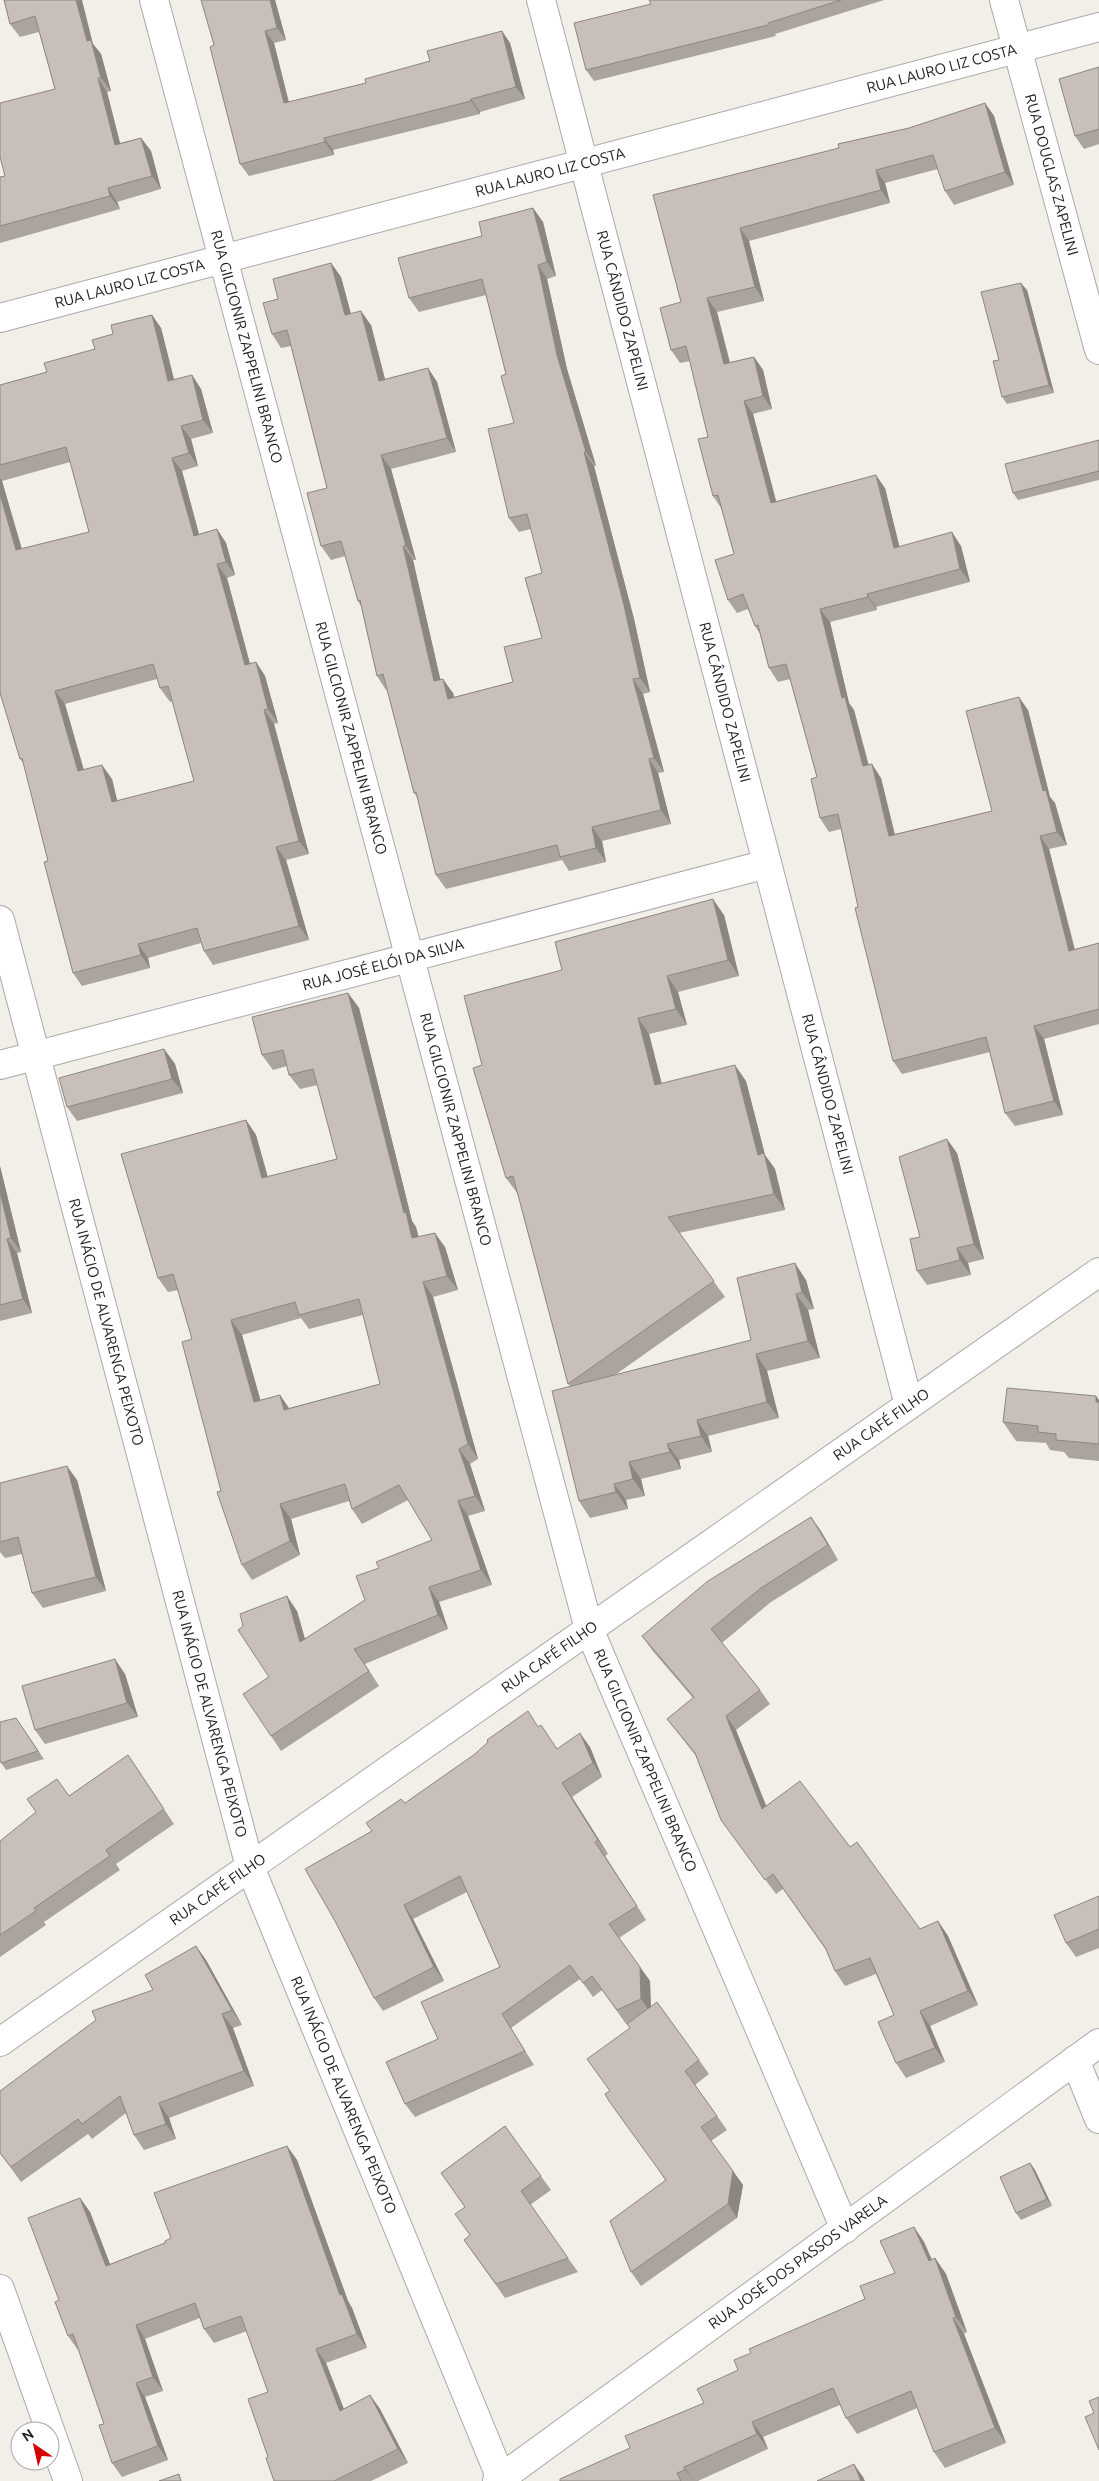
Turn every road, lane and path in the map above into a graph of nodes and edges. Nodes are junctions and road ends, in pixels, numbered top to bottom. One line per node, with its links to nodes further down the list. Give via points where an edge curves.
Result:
1 (154, 0): 7 (street, RUA GILCIONIR ZAPPELINI BRANCO)
2 (541, 0): 6 (street, RUA CÂNDIDO ZAPELINI)
3 (1004, 0): 5 (street, RUA DOUGLAS ZAPELINI)
4 (1099, 27): 5 (street, RUA LAURO LIZ COSTA)
5 (1018, 49): 6 (street, RUA LAURO LIZ COSTA); 9 (street, RUA DOUGLAS ZAPELINI)
6 (584, 164): 7 (street, RUA LAURO LIZ COSTA); 10 (street, RUA CÂNDIDO ZAPELINI)
7 (224, 259): 8 (street, RUA LAURO LIZ COSTA); 12 (street, RUA GILCIONIR ZAPPELINI BRANCO)
8 (0, 318)
9 (1099, 350)
10 (767, 864): 12 (street, RUA JOSÉ ELÓI DA SILVA); 16 (street, RUA CÂNDIDO ZAPELINI)
11 (0, 920): 13 (street, RUA INÁCIO DE ALVARENGA PEIXOTO)
12 (409, 957): 13 (street, RUA JOSÉ ELÓI DA SILVA); 17 (street, RUA GILCIONIR ZAPPELINI BRANCO)
13 (36, 1055): 14 (street, RUA JOSÉ ELÓI DA SILVA); 18 (street, RUA INÁCIO DE ALVARENGA PEIXOTO)
14 (0, 1065)
15 (1099, 1272): 16 (street, RUA CAFÉ FILHO)
16 (909, 1405): 17 (street, RUA CAFÉ FILHO)
17 (589, 1629): 18 (street, RUA CAFÉ FILHO); 23 (street, RUA GILCIONIR ZAPPELINI BRANCO)
18 (250, 1867): 19 (street, RUA CAFÉ FILHO); 25 (street, RUA INÁCIO DE ALVARENGA PEIXOTO)
19 (0, 2042)
20 (1099, 2043): 21 (street, RUA JOSÉ DOS PASSOS VARELA)
21 (1075, 2060): 22 (street); 23 (street, RUA JOSÉ DOS PASSOS VARELA)
22 (1099, 2119)
23 (845, 2229): 25 (street, RUA JOSÉ DOS PASSOS VARELA)
24 (0, 2289): 26 (street)
25 (500, 2480)
26 (68, 2481)

